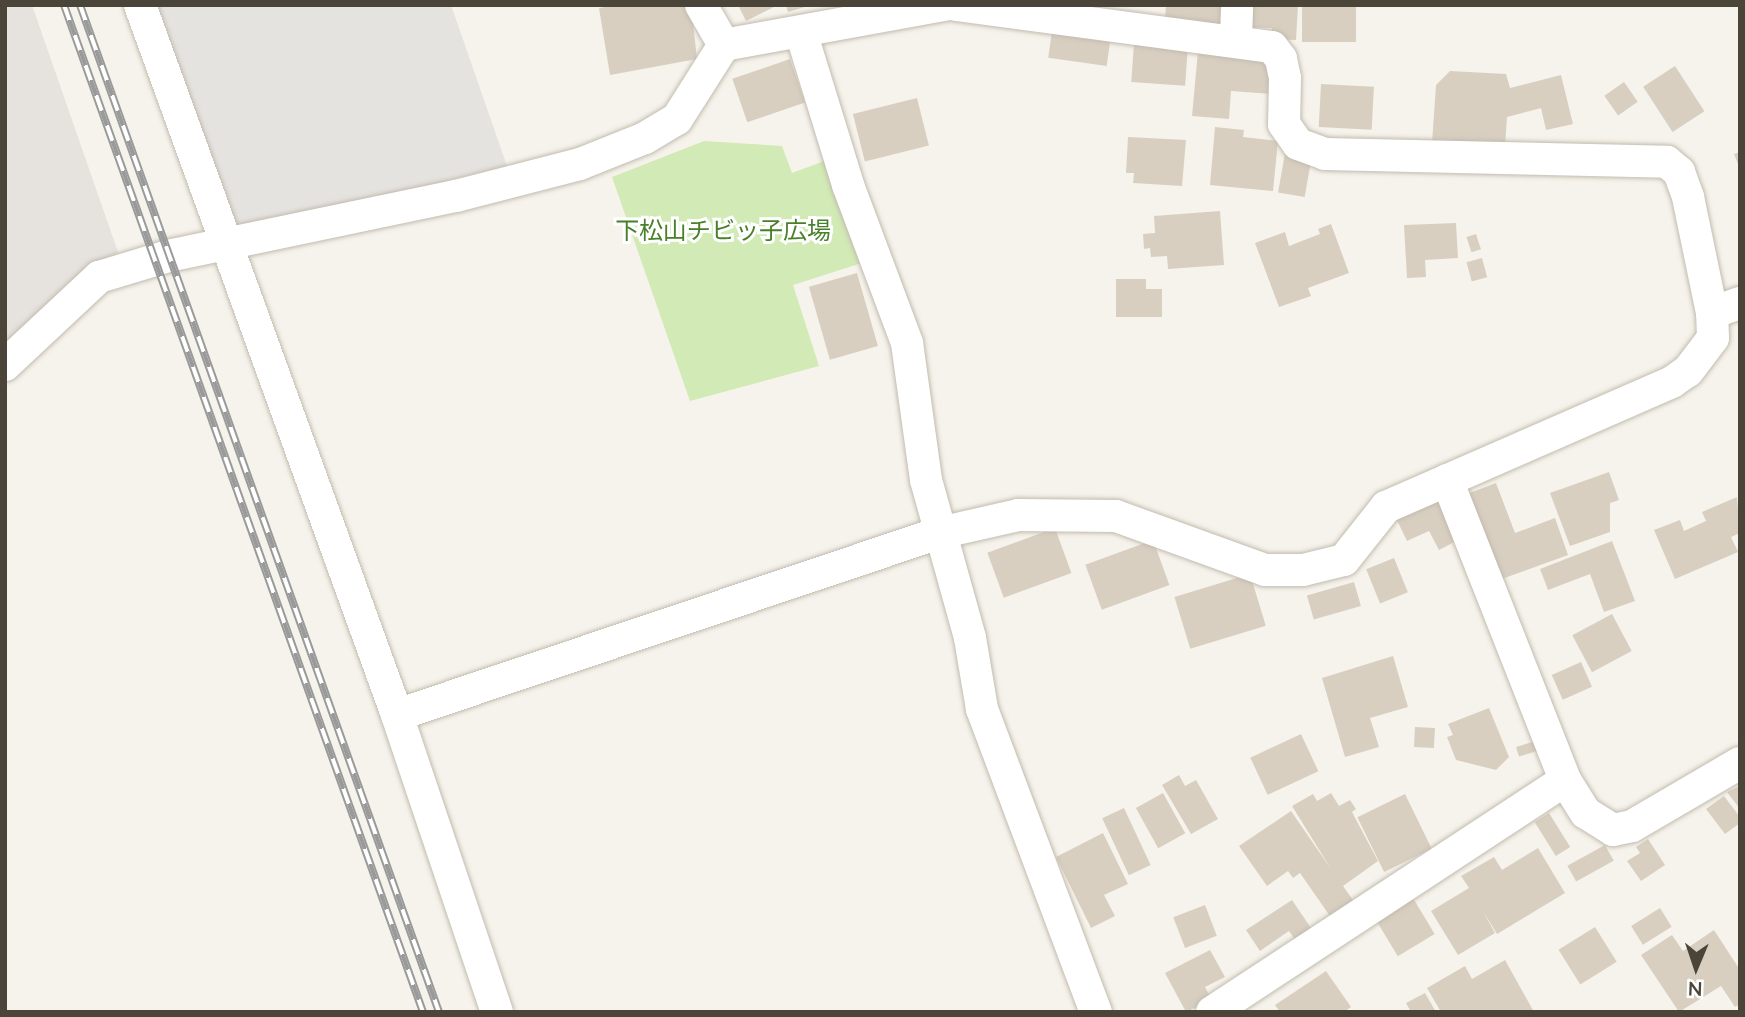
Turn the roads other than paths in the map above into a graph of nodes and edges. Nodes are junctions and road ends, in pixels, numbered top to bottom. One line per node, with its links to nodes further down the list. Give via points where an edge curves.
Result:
1 (140, 5): 9 (street)
2 (701, 5): 8 (street)
3 (944, 5): 6 (street)
4 (956, 5): 7 (street)
5 (1237, 5): 7 (street)
6 (801, 32): 8 (street); 13 (street, via 848,185 907,343 926,480)
7 (1236, 39): 10 (street, via 1272,47 1281,59 1284,124 1298,144 1325,154 1667,162 1679,172)
8 (724, 45): 9 (street, via 677,119 645,138 580,164 456,197)
9 (225, 246): 11 (street, via 99,277); 14 (street)
10 (1726, 308): 12 (street, via 1713,338 1688,371 1672,382)
11 (5, 365)
12 (1447, 480): 13 (street, via 1386,507 1344,559 1303,570 1265,570 1116,516 1018,515); 16 (street)
13 (939, 533): 14 (street); 18 (street, via 970,638 982,709)
14 (397, 715): 17 (street)
15 (1740, 762): 16 (street, via 1632,826 1613,830 1586,813)
16 (1565, 780): 19 (street)
17 (497, 1012)
18 (1096, 1012)
19 (1212, 1012)

